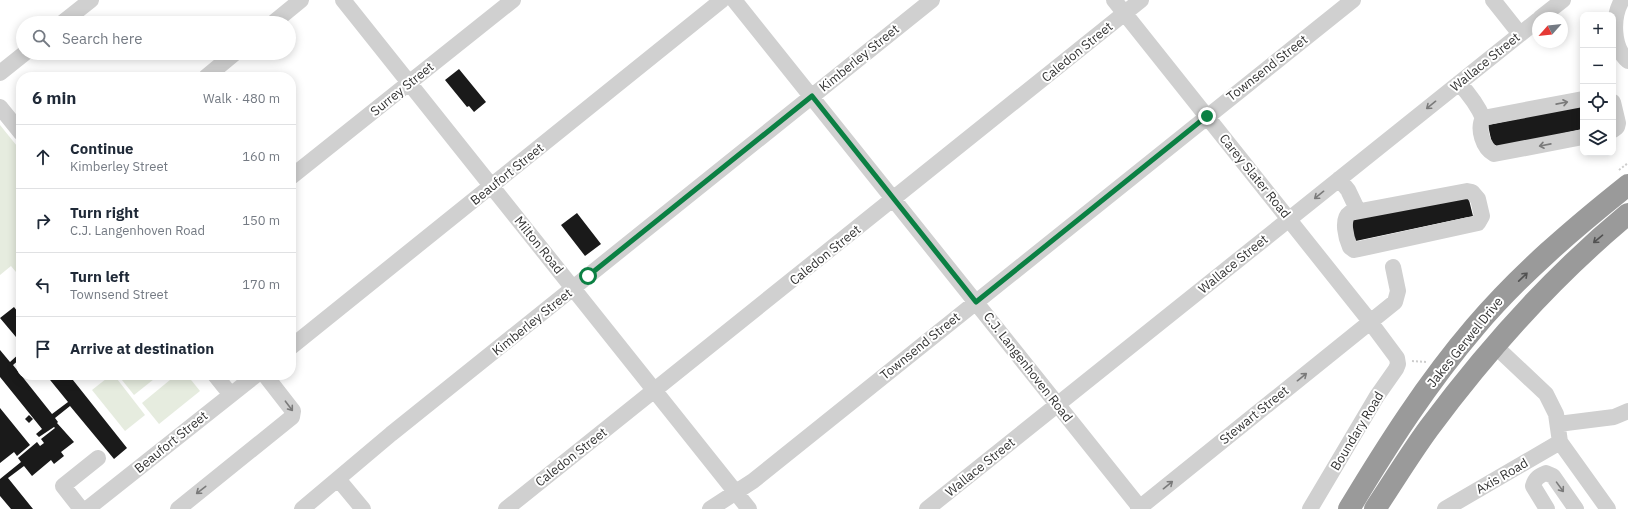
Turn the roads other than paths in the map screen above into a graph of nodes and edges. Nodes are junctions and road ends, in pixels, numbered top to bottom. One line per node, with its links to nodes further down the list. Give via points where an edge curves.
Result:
1 (91, 0): 16 (street)
2 (301, 0): 17 (street)
3 (343, 0): 25 (street, Milton Road)
4 (513, 0): 25 (street, Surrey Street)
5 (722, 0): 39 (street, Beaufort Street)
6 (734, 0): 27 (street, C.J. Langenhoven Road)
7 (932, 0): 27 (street, Kimberley Street)
8 (1114, 0): 15 (street, Carey Slater Road)
9 (1141, 0): 15 (street, Caledon Street)
10 (1353, 0): 31 (street, Townsend Street)
11 (1493, 0): 19 (street)
12 (1563, 0): 14 (street, Wallace Street)
13 (1622, 0): 22 (street, via 1615,16 1614,27 1621,52)
14 (1548, 12)
15 (1125, 13): 31 (street, Carey Slater Road); 40 (street, Caledon Street)
16 (71, 16)
17 (282, 16)
18 (1532, 25): 19 (street, Wallace Street)
19 (1520, 34): 26 (street, Wallace Street)
20 (16, 60): 24 (street)
21 (227, 60): 23 (street)
22 (1628, 61)
23 (212, 72)
24 (0, 73)
25 (409, 83): 36 (street, Surrey Street); 39 (street, Milton Road)
26 (1459, 83): 32 (street, via 1473,99); 37 (street, Wallace Street, one-way to 37)
27 (812, 96): 40 (street, C.J. Langenhoven Road); 45 (street, Kimberley Street)
28 (1580, 99): 32 (street, one-way to 28)
29 (0, 107): 33 (street)
30 (1616, 115): 34 (street)
31 (1207, 116): 43 (street, Carey Slater Road); 47 (street, Townsend Street)
32 (1483, 118): 35 (street, one-way to 32, via 1494,154 1485,147 1480,125)
33 (16, 127)
34 (1616, 128)
35 (1580, 138)
36 (296, 173)
37 (1339, 179): 41 (street, via 1348,190); 43 (street, Wallace Street, one-way to 43)
38 (1628, 184): 46 (highway, Jakes Gerwel Drive, one-way to 38, via 1581,222)
39 (492, 186): 45 (street, Milton Road); 49 (street, Beaufort Street)
40 (895, 199): 47 (street, C.J. Langenhoven Road); 55 (street, Caledon Street)
41 (1358, 211): 41 (street, via 1468,191 1478,199 1482,216 1481,220 1474,224 1354,250 1348,244 1345,221 1347,216)
42 (1628, 214): 50 (highway, Jakes Gerwel Drive, one-way to 50, via 1561,274)
43 (1289, 219): 48 (street, Carey Slater Road); 57 (street, Wallace Street)
44 (1393, 267): 48 (street, Stewart Street, via 1397,296 1394,302)
45 (574, 289): 55 (street, Milton Road); 62 (street, Kimberley Street)
46 (1500, 299): 50 (highway, via 1492,322); 74 (highway, Jakes Gerwel Drive, via 1474,327 1431,382 1388,444)
47 (976, 302): 57 (street, C.J. Langenhoven Road); 63 (street, Townsend Street)
48 (1370, 322): 51 (street, Carey Slater Road); 65 (street, Stewart Street, one-way to 48)
49 (296, 343)
50 (1495, 346): 59 (street, via 1546,394 1554,407); 75 (highway, via 1477,350 1463,364); 76 (highway, Jakes Gerwel Drive, via 1428,429)
51 (1394, 352): 73 (street, Boundary Road, via 1398,364 1396,369 1377,396)
52 (219, 380): 56 (street)
53 (250, 380): 56 (street, Beaufort Street)
54 (269, 380): 66 (street, one-way to 66, via 293,411 292,417)
55 (655, 391): 63 (street, Milton Road); 69 (street, Caledon Street)
56 (231, 395): 64 (street, Beaufort Street)
57 (1057, 404): 65 (street, C.J. Langenhoven Road); 72 (street, Wallace Street)
58 (1628, 411): 59 (street, via 1605,418)
59 (1557, 422): 60 (street)
60 (1560, 442): 77 (street, Axis Road); 80 (street)
61 (98, 458): 64 (street, via 63,486)
62 (338, 479): 67 (street, Kimberley Street); 68 (street)
63 (736, 492): 70 (street, Townsend Street); 71 (street, Milton Road)
64 (88, 508)
65 (1140, 508)
66 (178, 509)
67 (302, 509)
68 (363, 509)
69 (506, 509)
70 (710, 509)
71 (749, 509)
72 (927, 509)
73 (1310, 509)
74 (1349, 509)
75 (1360, 509)
76 (1375, 509)
77 (1445, 509)
78 (1547, 509): 79 (street, one-way to 79, via 1533,486 1534,480 1546,473 1552,476)
79 (1576, 509)
80 (1608, 509)

